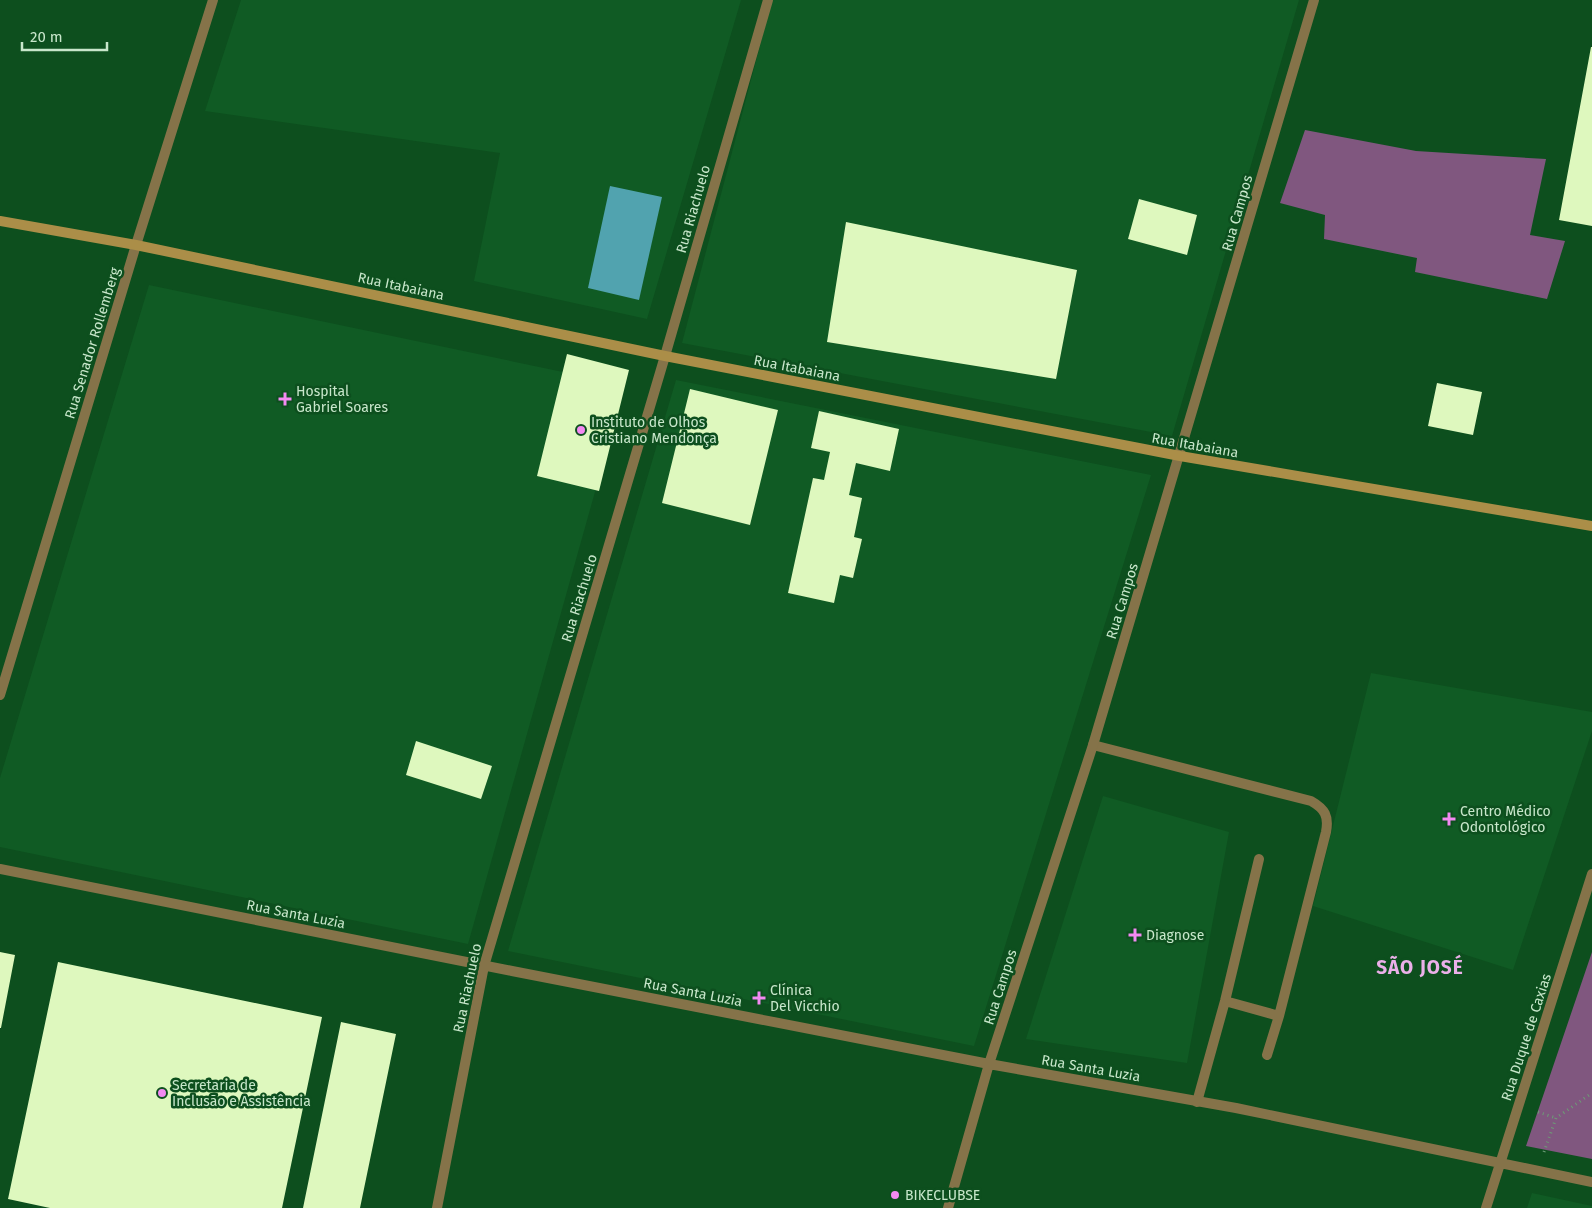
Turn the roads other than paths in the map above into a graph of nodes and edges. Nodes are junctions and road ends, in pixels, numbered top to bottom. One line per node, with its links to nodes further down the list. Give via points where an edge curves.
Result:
1 (213, 0): 5 (street, Rua Senador Rollemberg)
2 (768, 0): 6 (street, Rua Riachuelo)
3 (1314, 0): 7 (street, Rua Campos)
4 (0, 221): 5 (main road, Rua Itabaiana)
5 (136, 245): 6 (main road, Rua Itabaiana); 9 (street, Rua Senador Rollemberg)
6 (665, 356): 7 (main road, Rua Itabaiana); 14 (street, Rua Riachuelo)
7 (1180, 456): 8 (main road, Rua Itabaiana); 10 (street, Rua Campos)
8 (1592, 526)
9 (0, 695)
10 (1093, 745): 16 (street, via 1311,801 1326,813 1326,832); 18 (street, Rua Campos)
11 (1258, 859): 15 (street)
12 (0, 869): 14 (street, Rua Santa Luzia)
13 (1592, 874): 20 (street, Rua Duque de Caxias)
14 (484, 966): 18 (street, Rua Santa Luzia); 22 (street, Rua Riachuelo)
15 (1225, 1001): 16 (street); 19 (street)
16 (1279, 1016): 17 (street)
17 (1267, 1055)
18 (989, 1064): 19 (street, Rua Santa Luzia); 23 (street, Rua Campos)
19 (1197, 1102): 20 (street, Rua Santa Luzia)
20 (1500, 1163): 21 (street, Rua Santa Luzia); 24 (street, Rua Duque de Caxias)
21 (1592, 1182)
22 (437, 1208)
23 (948, 1208)
24 (1486, 1208)

